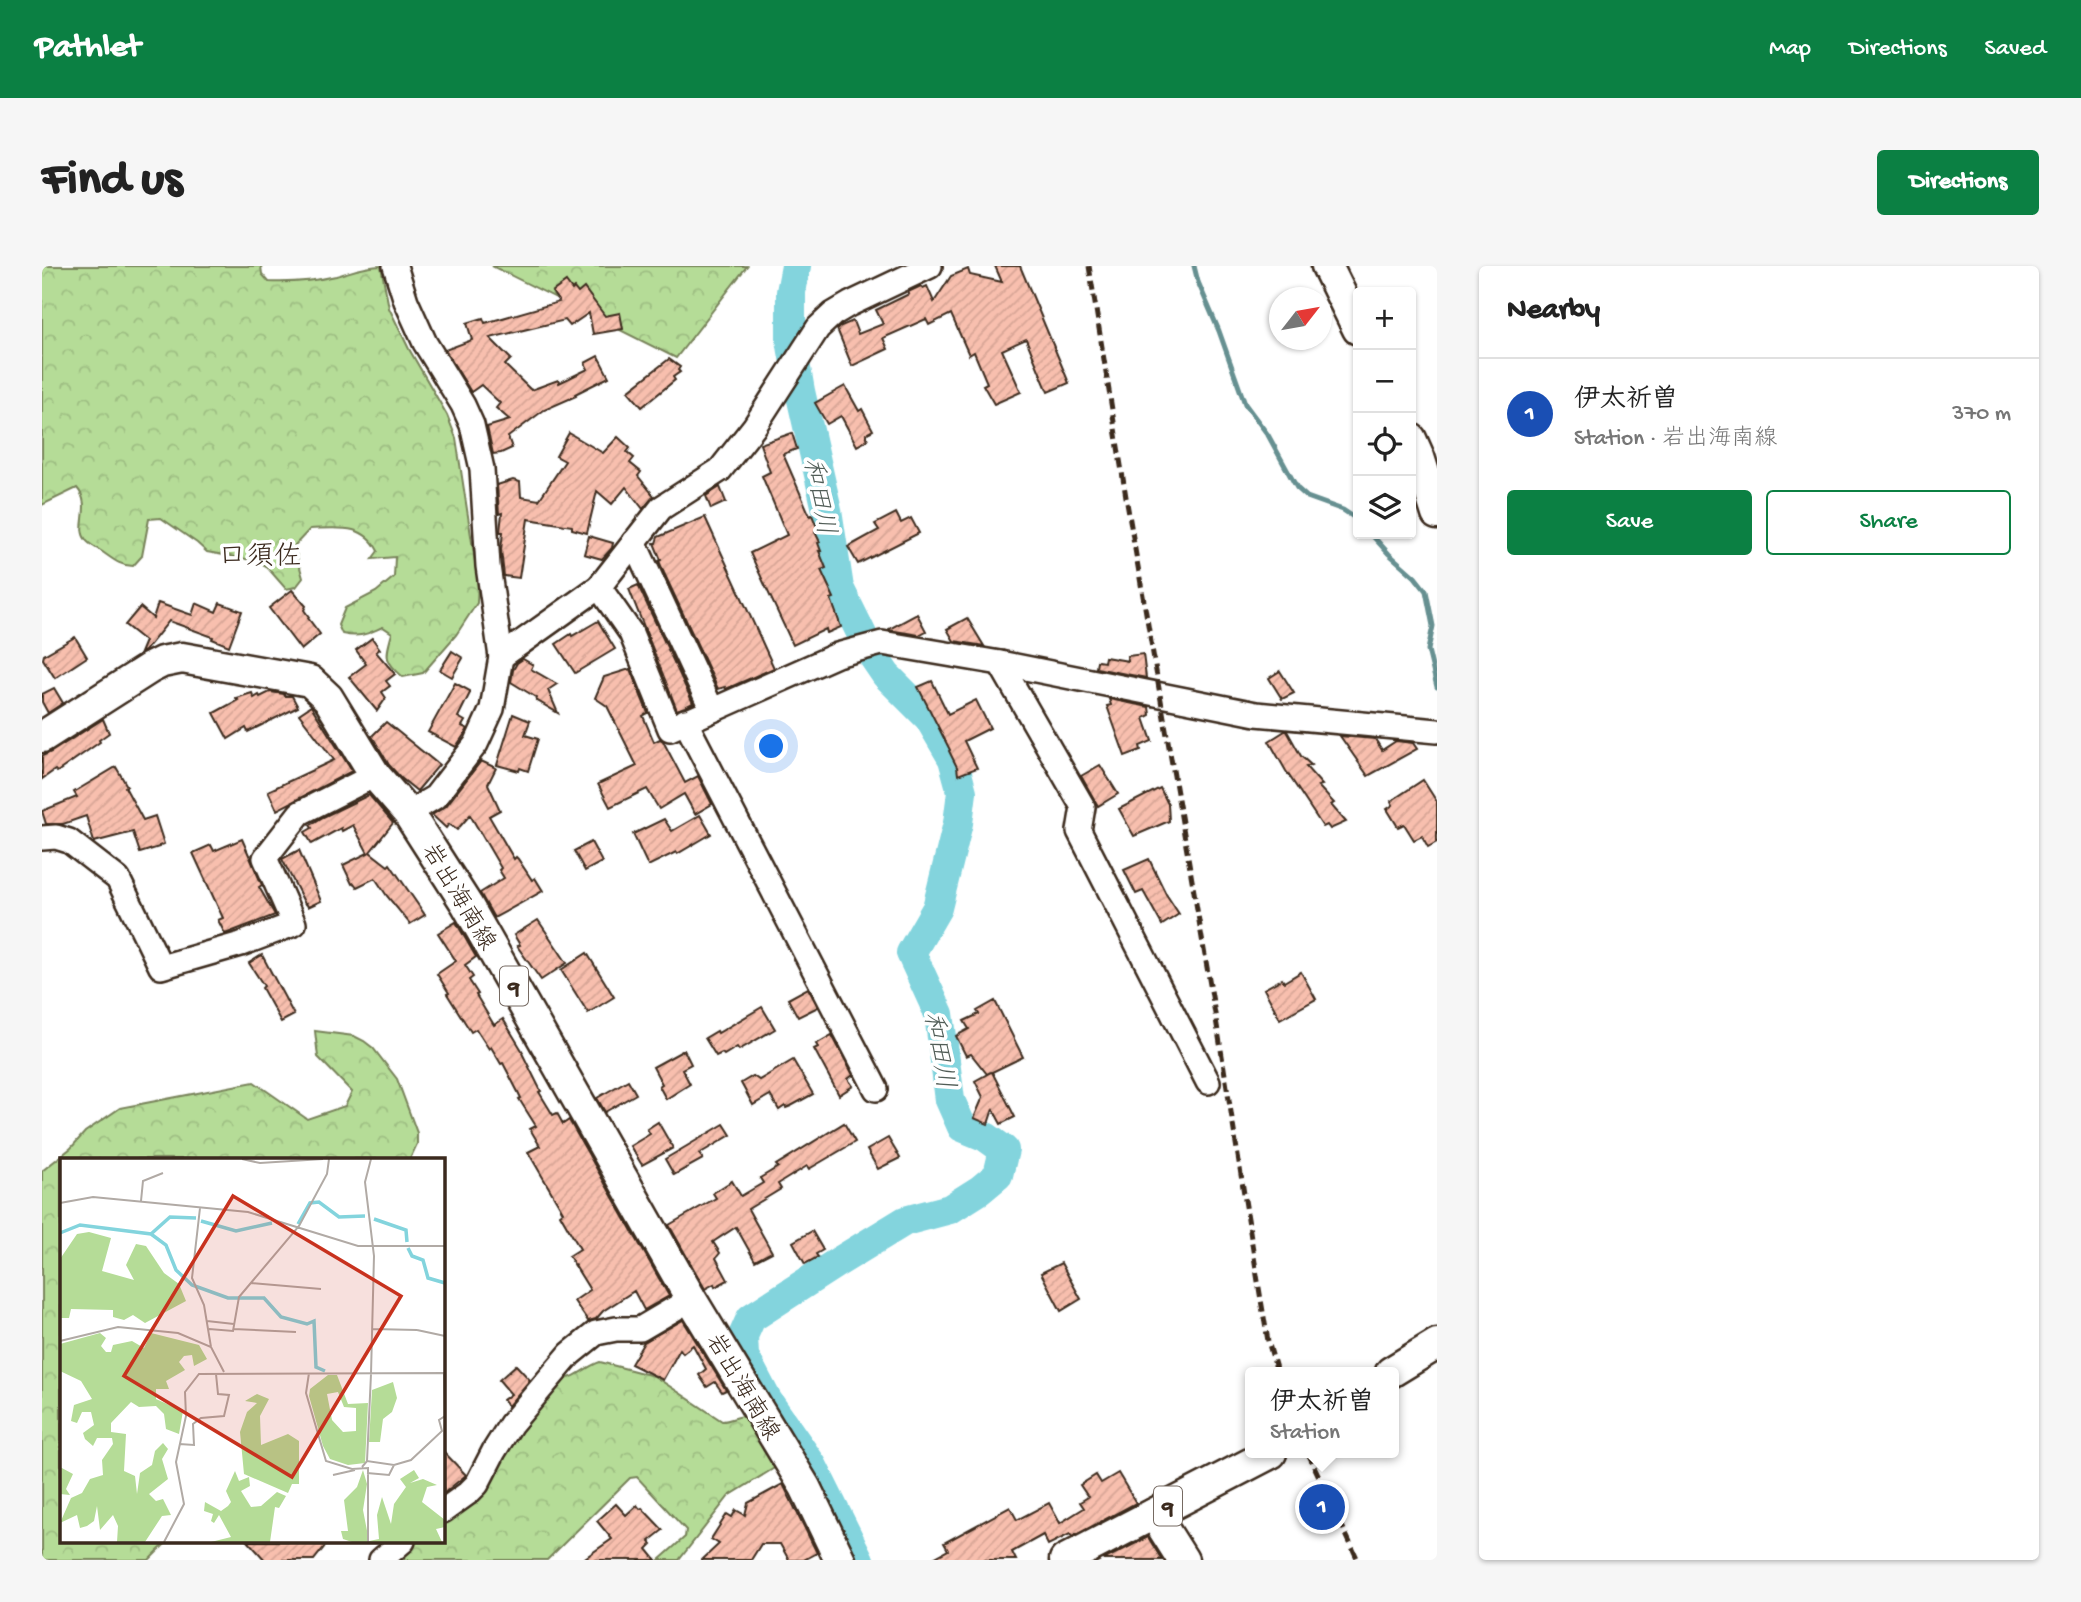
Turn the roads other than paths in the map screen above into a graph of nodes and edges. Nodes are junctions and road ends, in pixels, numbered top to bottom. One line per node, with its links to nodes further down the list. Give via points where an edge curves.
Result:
1 (395, 266): 9 (street, via 425,343 472,425 482,469 488,566)
2 (930, 266): 7 (street, via 825,321 720,470 661,508)
3 (1327, 266): 4 (main road)
4 (1353, 319)
5 (1416, 450): 6 (main road)
6 (1437, 514)
7 (634, 542): 8 (street); 11 (street)
8 (599, 587): 9 (street); 12 (street, via 631,633 670,729)
9 (501, 657): 16 (street, via 492,709 476,744 435,797)
10 (1000, 663): 11 (street, via 882,643 837,655); 13 (street, via 1256,714); 18 (street, via 1083,807 1079,831)
11 (712, 710): 12 (street)
12 (685, 721): 19 (street)
13 (1437, 731)
14 (42, 737): 15 (main road, 岩出海南線 / 9, via 150,668 181,658 310,681 328,698)
15 (375, 775): 16 (main road, 岩出海南線 / 9); 17 (street, via 300,813 265,858 294,924 162,967 118,879 69,841)
16 (408, 813): 20 (main road, 岩出海南線 / 9, via 467,905)
17 (42, 838)
18 (1208, 1082)
19 (876, 1089)
20 (691, 1299): 24 (street, via 640,1329 596,1333 570,1354 511,1424 477,1484); 28 (main road, 岩出海南線 / 9, via 805,1487)
21 (1437, 1344): 22 (main road)
22 (1399, 1367)
23 (1261, 1458): 25 (main road, 9)
24 (444, 1510)
25 (1154, 1514): 29 (main road, 9); 30 (main road)
26 (402, 1542): 27 (street)
27 (381, 1560)
28 (840, 1560)
29 (1065, 1560)
30 (1183, 1560)

